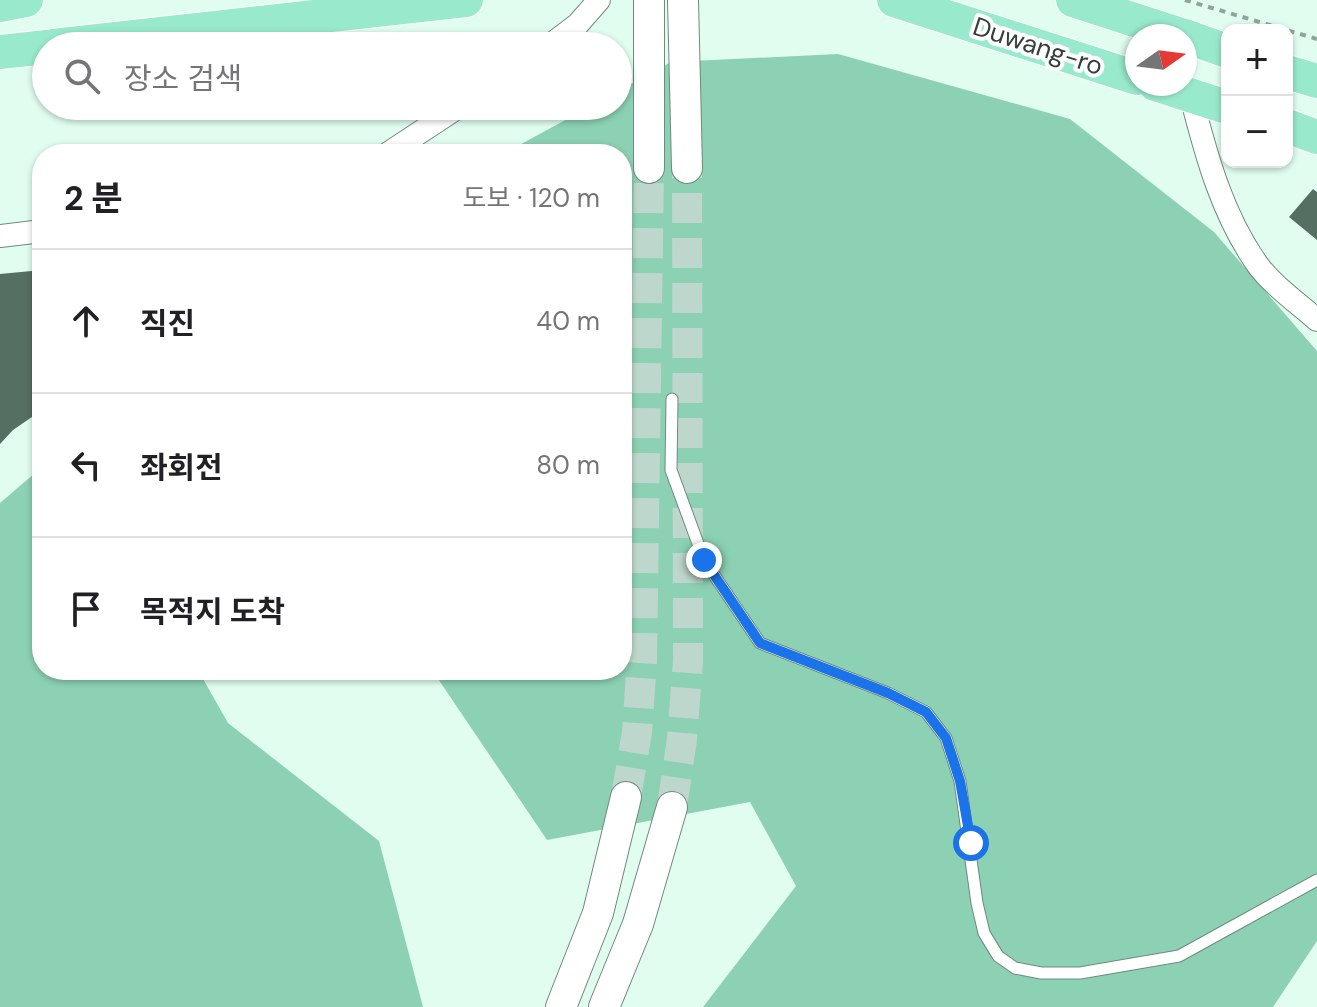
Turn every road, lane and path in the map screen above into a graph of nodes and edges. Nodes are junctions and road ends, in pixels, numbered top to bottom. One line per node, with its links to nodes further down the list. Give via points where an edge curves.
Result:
1 (26, 0): 7 (main road)
2 (466, 0): 11 (main road)
3 (599, 0): 12 (street)
4 (894, 0): 18 (main road, Duwang-ro)
5 (1073, 0): 10 (main road)
6 (1185, 0): 13 (path)
7 (0, 5)
8 (650, 7): 27 (main road)
9 (683, 7): 28 (main road)
10 (1147, 24)
11 (179, 32)
12 (567, 32)
13 (1317, 39)
14 (1197, 41): 16 (main road)
15 (32, 49): 17 (main road)
16 (1221, 49)
17 (0, 52)
18 (1125, 74)
19 (1293, 74): 20 (main road)
20 (1317, 81)
21 (1191, 96): 22 (main road); 31 (street, via 1225,208 1259,267)
22 (1221, 105)
23 (439, 120): 26 (street)
24 (1293, 128): 25 (main road)
25 (1317, 137)
26 (402, 144)
27 (649, 168)
28 (687, 168)
29 (32, 232): 30 (street)
30 (0, 236)
31 (1317, 320)
32 (672, 399): 35 (lane, via 671,470 676,485 704,560 760,643 926,712 946,738 960,781 984,933 998,956 1015,968 1054,973 1179,956)
33 (626, 797): 36 (main road, via 598,913)
34 (672, 807): 37 (main road, via 638,924)
35 (1317, 880)
36 (561, 1007)
37 (604, 1007)

